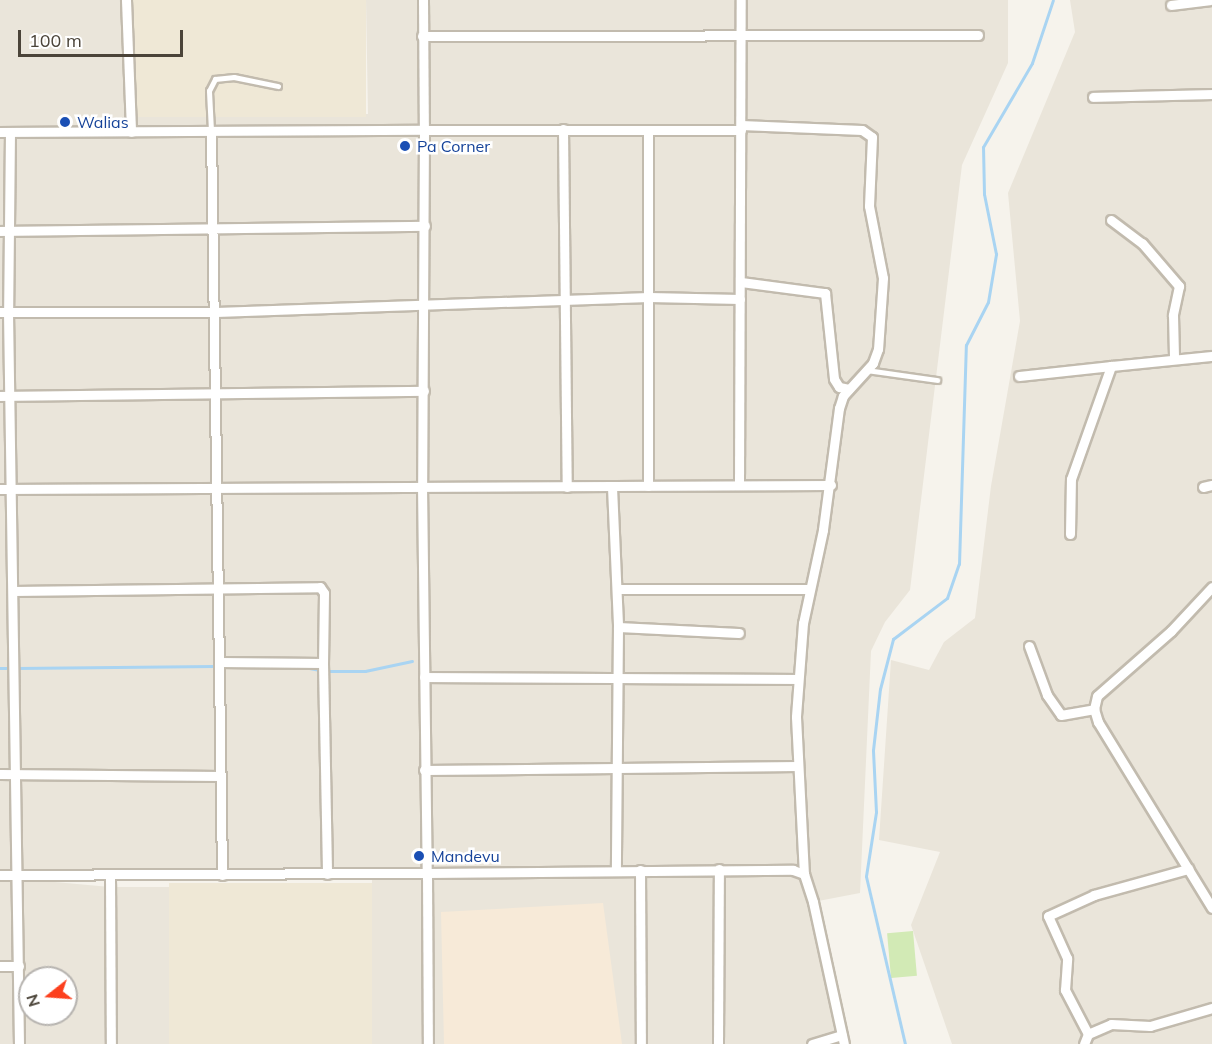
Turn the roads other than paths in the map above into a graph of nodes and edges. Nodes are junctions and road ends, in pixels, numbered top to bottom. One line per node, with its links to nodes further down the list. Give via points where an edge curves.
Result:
1 (126, 0): 18 (street)
2 (423, 0): 8 (street)
3 (741, 0): 6 (street)
4 (1210, 0): 5 (street)
5 (1172, 5)
6 (742, 34): 7 (street); 8 (street); 12 (street)
7 (978, 35)
8 (422, 36): 14 (street)
9 (278, 86): 15 (lane, via 234,77 215,79 208,91)
10 (1212, 94): 11 (street)
11 (1093, 97)
12 (741, 128): 16 (street); 23 (street); 33 (street, via 862,130 872,137 869,206 883,278 878,349)
13 (563, 129): 14 (street); 16 (street); 26 (street)
14 (424, 130): 15 (street); 21 (street)
15 (211, 131): 18 (street); 20 (street)
16 (648, 131): 24 (street)
17 (5, 132): 18 (street); 22 (street)
18 (131, 132)
19 (1111, 220): 31 (street, via 1142,243 1179,286 1173,315)
20 (214, 226): 21 (street); 22 (street); 29 (street)
21 (425, 226): 27 (street)
22 (4, 231): 28 (street)
23 (741, 282): 25 (street); 36 (street, via 825,293 834,379 839,387)
24 (649, 297): 25 (street); 26 (street); 44 (street)
25 (741, 299): 41 (street)
26 (567, 300): 27 (street); 45 (street)
27 (424, 303): 29 (street); 37 (street)
28 (4, 312): 29 (street); 40 (street)
29 (216, 312): 38 (street)
30 (1212, 356): 31 (street)
31 (1174, 357): 32 (street)
32 (1111, 366): 34 (street); 50 (street, via 1071,479)
33 (867, 370): 35 (lane); 36 (street)
34 (1019, 376)
35 (937, 380)
36 (849, 389): 43 (street, via 839,408)
37 (424, 391): 38 (street); 42 (street)
38 (216, 392): 40 (street); 47 (street)
39 (0, 396): 40 (street)
40 (10, 397): 49 (street)
41 (739, 484): 43 (street); 44 (street)
42 (422, 485): 45 (street); 47 (street); 61 (street)
43 (831, 485): 53 (street)
44 (648, 486): 46 (street)
45 (567, 487): 46 (street)
46 (612, 487): 52 (street)
47 (216, 488): 49 (street); 55 (street)
48 (0, 489): 49 (street)
49 (13, 489): 54 (street)
50 (1070, 534)
51 (1212, 587): 64 (street, via 1170,632 1097,696)
52 (617, 589): 53 (street); 56 (street)
53 (810, 589): 63 (street)
54 (13, 591): 55 (street); 69 (street)
55 (217, 591): 59 (street); 60 (street, via 320,586 324,593)
56 (618, 627): 57 (street); 62 (street)
57 (739, 633)
58 (1029, 646): 64 (street, via 1047,695 1061,715)
59 (219, 662): 60 (street); 70 (street)
60 (323, 663): 76 (street)
61 (424, 677): 62 (street); 67 (street)
62 (616, 678): 63 (street); 66 (street)
63 (797, 679): 65 (street)
64 (1094, 709): 72 (street, via 1098,722)
65 (798, 766): 66 (street); 77 (street)
66 (616, 769): 67 (street); 73 (street)
67 (424, 770): 75 (street)
68 (0, 774): 69 (street)
69 (14, 774): 70 (street); 79 (street)
70 (220, 776): 80 (street)
71 (719, 869): 74 (street); 77 (street, via 770,868); 94 (street)
72 (1188, 869): 82 (street); 88 (street, via 1103,892 1048,916 1067,958 1067,996)
73 (616, 870): 74 (street); 75 (street)
74 (640, 870): 93 (street)
75 (427, 873): 76 (street); 92 (street)
76 (327, 874): 80 (street)
77 (804, 874): 89 (street)
78 (0, 875): 79 (street)
79 (16, 875): 81 (street); 85 (street)
80 (222, 875): 81 (street)
81 (110, 876): 91 (street)
82 (1212, 908)
83 (0, 966): 84 (street)
84 (18, 966)
85 (19, 966)
86 (1212, 1008): 88 (street, via 1150,1026 1111,1024)
87 (18, 1026): 90 (street)
88 (1088, 1034): 96 (street)
89 (843, 1039): 95 (street)
90 (18, 1044)
91 (111, 1044)
92 (428, 1044)
93 (641, 1044)
94 (718, 1044)
95 (812, 1044)
96 (1084, 1044)

